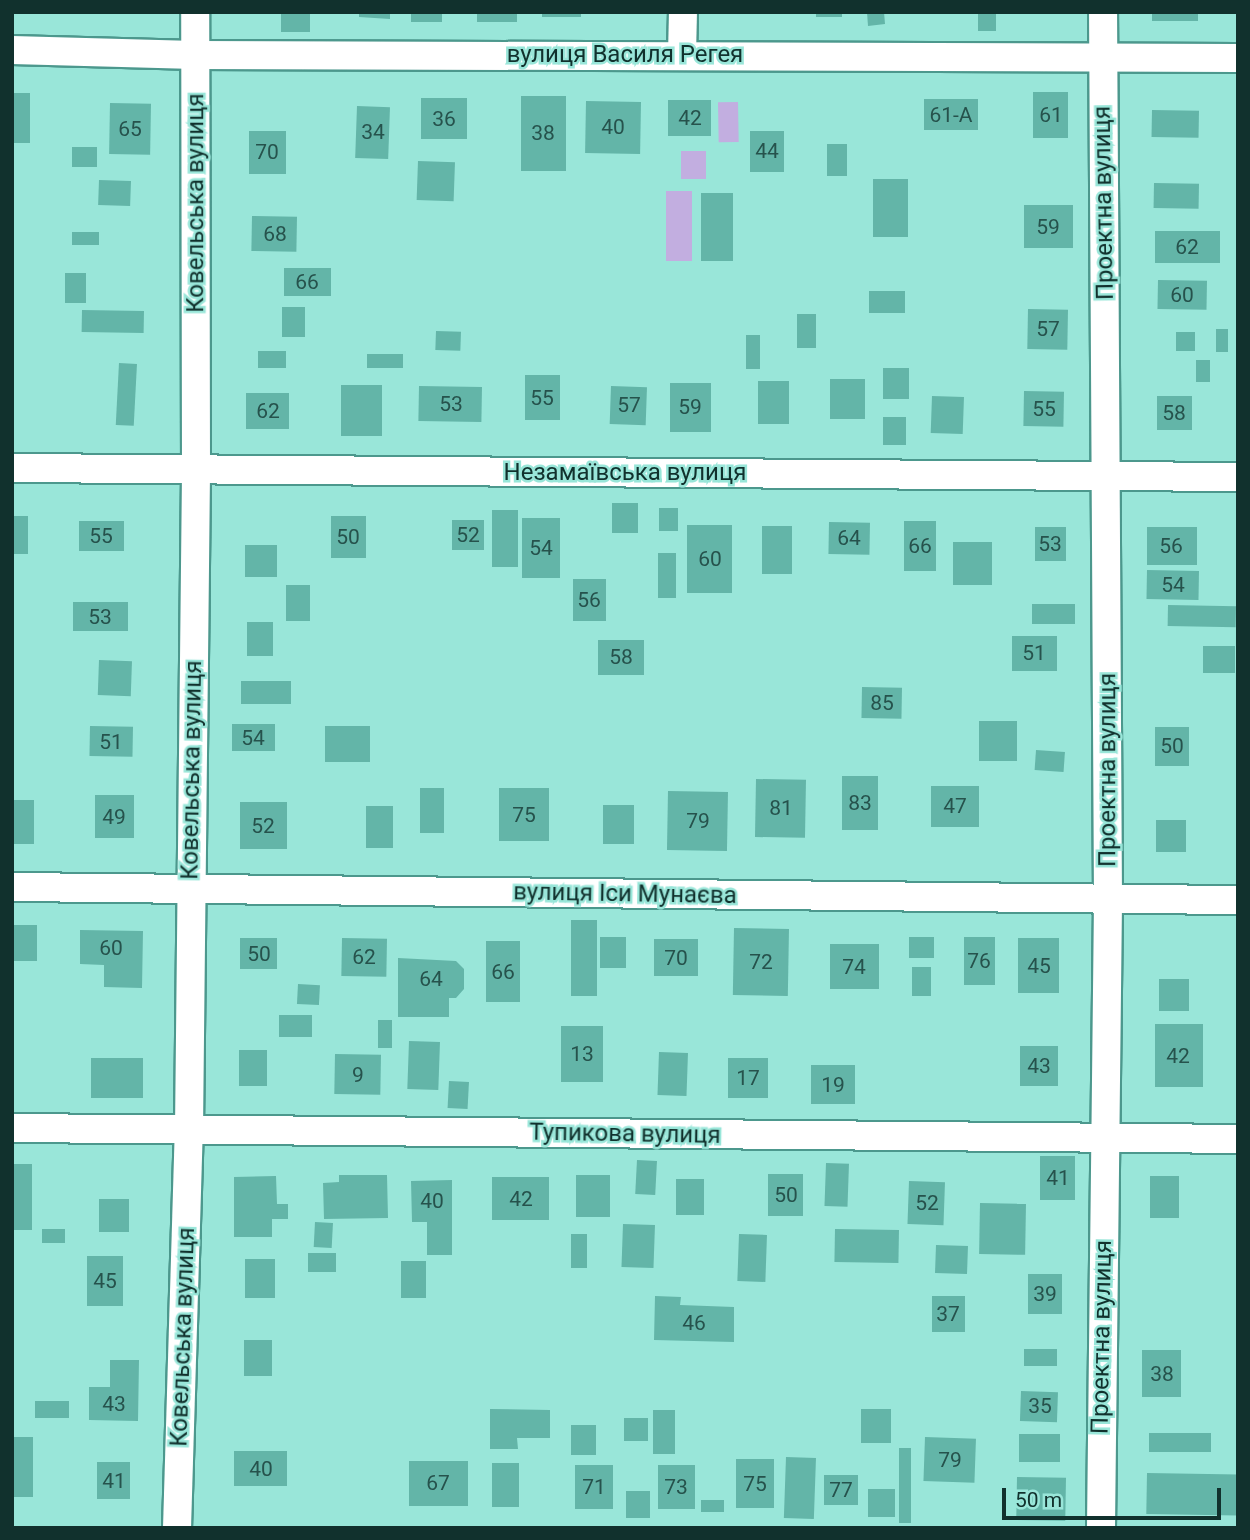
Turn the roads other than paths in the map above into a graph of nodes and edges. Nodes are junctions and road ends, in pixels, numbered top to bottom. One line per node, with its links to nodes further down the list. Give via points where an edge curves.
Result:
1 (195, 12): 5 (street, Ковельська вулиця)
2 (683, 12): 6 (street)
3 (1103, 12): 7 (street, Проектна вулиця)
4 (12, 50): 5 (street, вулиця Василя Регея)
5 (195, 55): 6 (street, вулиця Василя Регея); 10 (street, Ковельська вулиця)
6 (682, 55): 7 (street, вулиця Василя Регея)
7 (1103, 57): 8 (street, вулиця Василя Регея); 11 (street, Проектна вулиця)
8 (1238, 58)
9 (12, 468): 10 (street, Незамаївська вулиця)
10 (196, 470): 11 (street, Незамаївська вулиця); 14 (street, Ковельська вулиця)
11 (1107, 477): 12 (street, Незамаївська вулиця); 15 (street, Проектна вулиця)
12 (1238, 477)
13 (12, 887): 14 (street, вулиця Іси Мунаєва)
14 (190, 888): 15 (street, вулиця Іси Мунаєва); 18 (street, Ковельська вулиця)
15 (1108, 900): 16 (street, вулиця Іси Мунаєва); 19 (street, Проектна вулиця)
16 (1238, 900)
17 (12, 1128): 18 (street, Тупикова вулиця)
18 (189, 1130): 19 (street, Тупикова вулиця); 21 (street, Ковельська вулиця)
19 (1104, 1138): 20 (street, Тупикова вулиця); 22 (street, Проектна вулиця)
20 (1238, 1139)
21 (177, 1528)
22 (1101, 1528)

